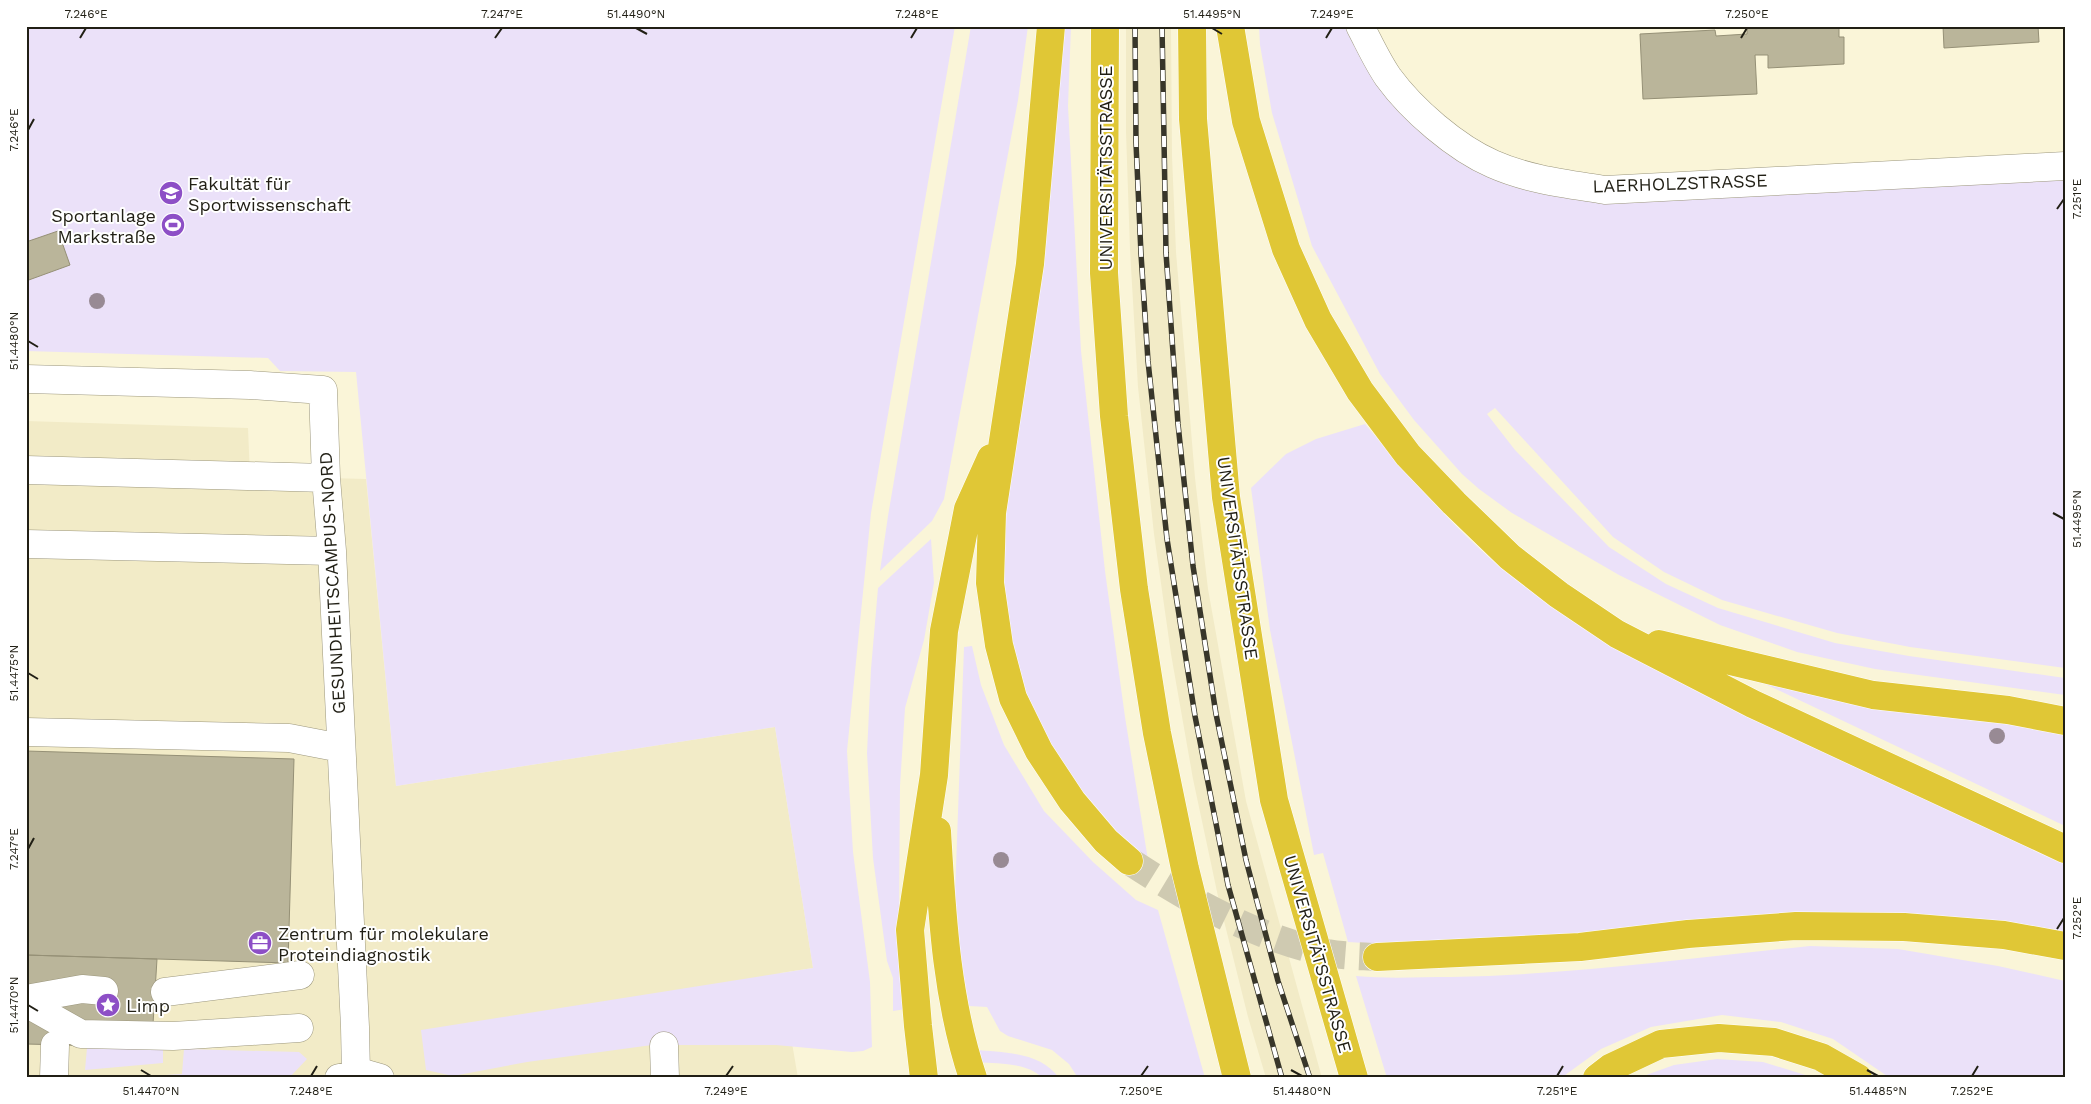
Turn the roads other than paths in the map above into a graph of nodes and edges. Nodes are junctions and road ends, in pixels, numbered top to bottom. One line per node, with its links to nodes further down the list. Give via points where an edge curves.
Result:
1 (1051, 26): 8 (highway, via 1030,264)
2 (1105, 26): 35 (highway, UNIVERSITÄTSSTRASSE, via 1104,273 1114,416 1134,589 1156,733 1185,869)
3 (1192, 26): 36 (highway, UNIVERSITÄTSSTRASSE, via 1193,119 1226,497 1274,800)
4 (1230, 26): 13 (highway, via 1246,121 1286,249 1318,320 1360,391 1408,455 1510,557)
5 (1360, 26): 6 (street, LAERHOLZSTRASSE, via 1388,76 1412,106 1447,136 1493,164 1546,181 1605,190 1722,173)
6 (2065, 166)
7 (26, 379): 10 (street, GESUNDHEITSCAMPUS-NORD, via 323,390)
8 (1004, 429): 17 (highway, via 968,509 959,552 944,631); 19 (highway, via 992,513 990,583 999,645 1014,698 1039,751 1072,800 1106,841)
9 (26, 470): 10 (street)
10 (326, 478): 12 (street, GESUNDHEITSCAMPUS-NORD)
11 (26, 544): 12 (street)
12 (332, 551): 16 (street, GESUNDHEITSCAMPUS-NORD)
13 (1618, 634): 14 (highway, via 1873,695 2008,710); 18 (highway, via 1753,704)
14 (2065, 721)
15 (26, 732): 16 (street, via 289,738)
16 (341, 748): 30 (street, GESUNDHEITSCAMPUS-NORD)
17 (934, 775): 33 (highway, via 910,930); 34 (highway, via 944,934 956,1021)
18 (2065, 849)
19 (1129, 861)
20 (2065, 946): 21 (highway, via 2004,935 1904,927 1796,926 1580,947)
21 (1377, 957)
22 (300, 975): 27 (street, via 170,992)
23 (104, 990): 24 (street, via 82,989)
24 (26, 999)
25 (26, 1003): 27 (street, via 81,1034)
26 (300, 1028): 27 (street)
27 (173, 1042)
28 (55, 1045): 31 (street)
29 (664, 1046): 32 (street)
30 (358, 1077)
31 (54, 1078)
32 (665, 1078)
33 (924, 1078)
34 (973, 1078)
35 (1237, 1078)
36 (1354, 1078)
37 (1597, 1078): 38 (highway, via 1610,1068 1661,1044 1718,1038 1774,1042 1821,1057)
38 (1858, 1078)

